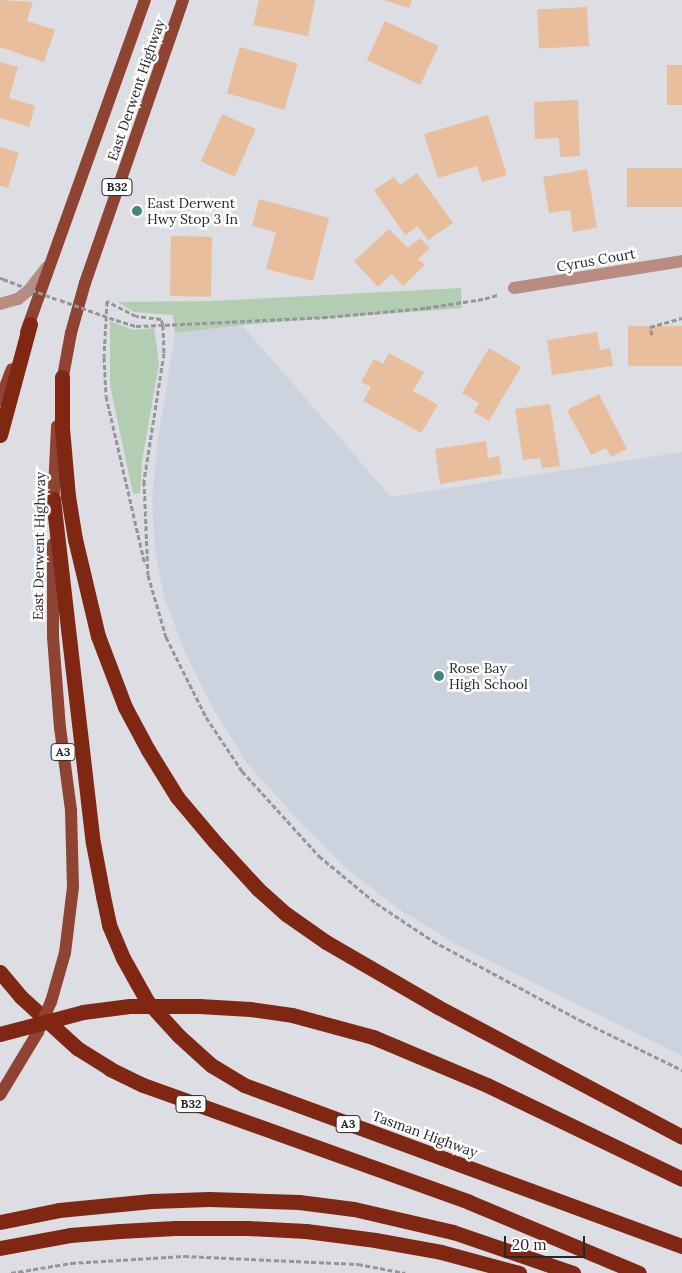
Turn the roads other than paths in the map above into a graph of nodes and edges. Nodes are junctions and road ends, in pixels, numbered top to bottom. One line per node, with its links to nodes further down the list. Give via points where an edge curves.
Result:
1 (145, 0): 3 (main road, East Derwent Highway / B32)
2 (183, 0): 8 (main road, East Derwent Highway / B32, via 85,283)
3 (53, 258): 6 (street, via 29,290 18,299); 7 (main road, East Derwent Highway / B32)
4 (682, 261): 5 (street, Cyrus Court)
5 (514, 288)
6 (0, 304)
7 (30, 324): 9 (main road, East Derwent Highway / B32); 10 (highway, B32)
8 (62, 376): 11 (main road, East Derwent Highway / B32); 15 (highway, via 62,428 68,496 78,557 98,636 125,707 177,797 258,889 286,914 326,942 429,1003)
9 (0, 400)
10 (0, 435)
11 (53, 499): 14 (main road, East Derwent Highway / A3, bridge, via 53,637 71,810 73,887 66,953 51,1002 38,1032); 18 (highway, Tasman Highway / A3, via 92,833 103,896 109,925 147,1001 211,1065 244,1085)
12 (0, 972): 22 (highway, B32, via 21,997 77,1048 143,1085 469,1202)
13 (0, 1034): 16 (highway, bridge, via 83,1012 130,1006 199,1006 292,1015 373,1037 487,1084)
14 (0, 1095)
15 (682, 1137)
16 (682, 1178)
17 (0, 1222): 21 (highway, via 59,1210 142,1201 299,1202 354,1209 453,1232)
18 (682, 1246)
19 (0, 1248): 20 (highway, via 70,1235 175,1228 246,1228 306,1231 375,1240 442,1252)
20 (519, 1273)
21 (574, 1273)
22 (639, 1273)

